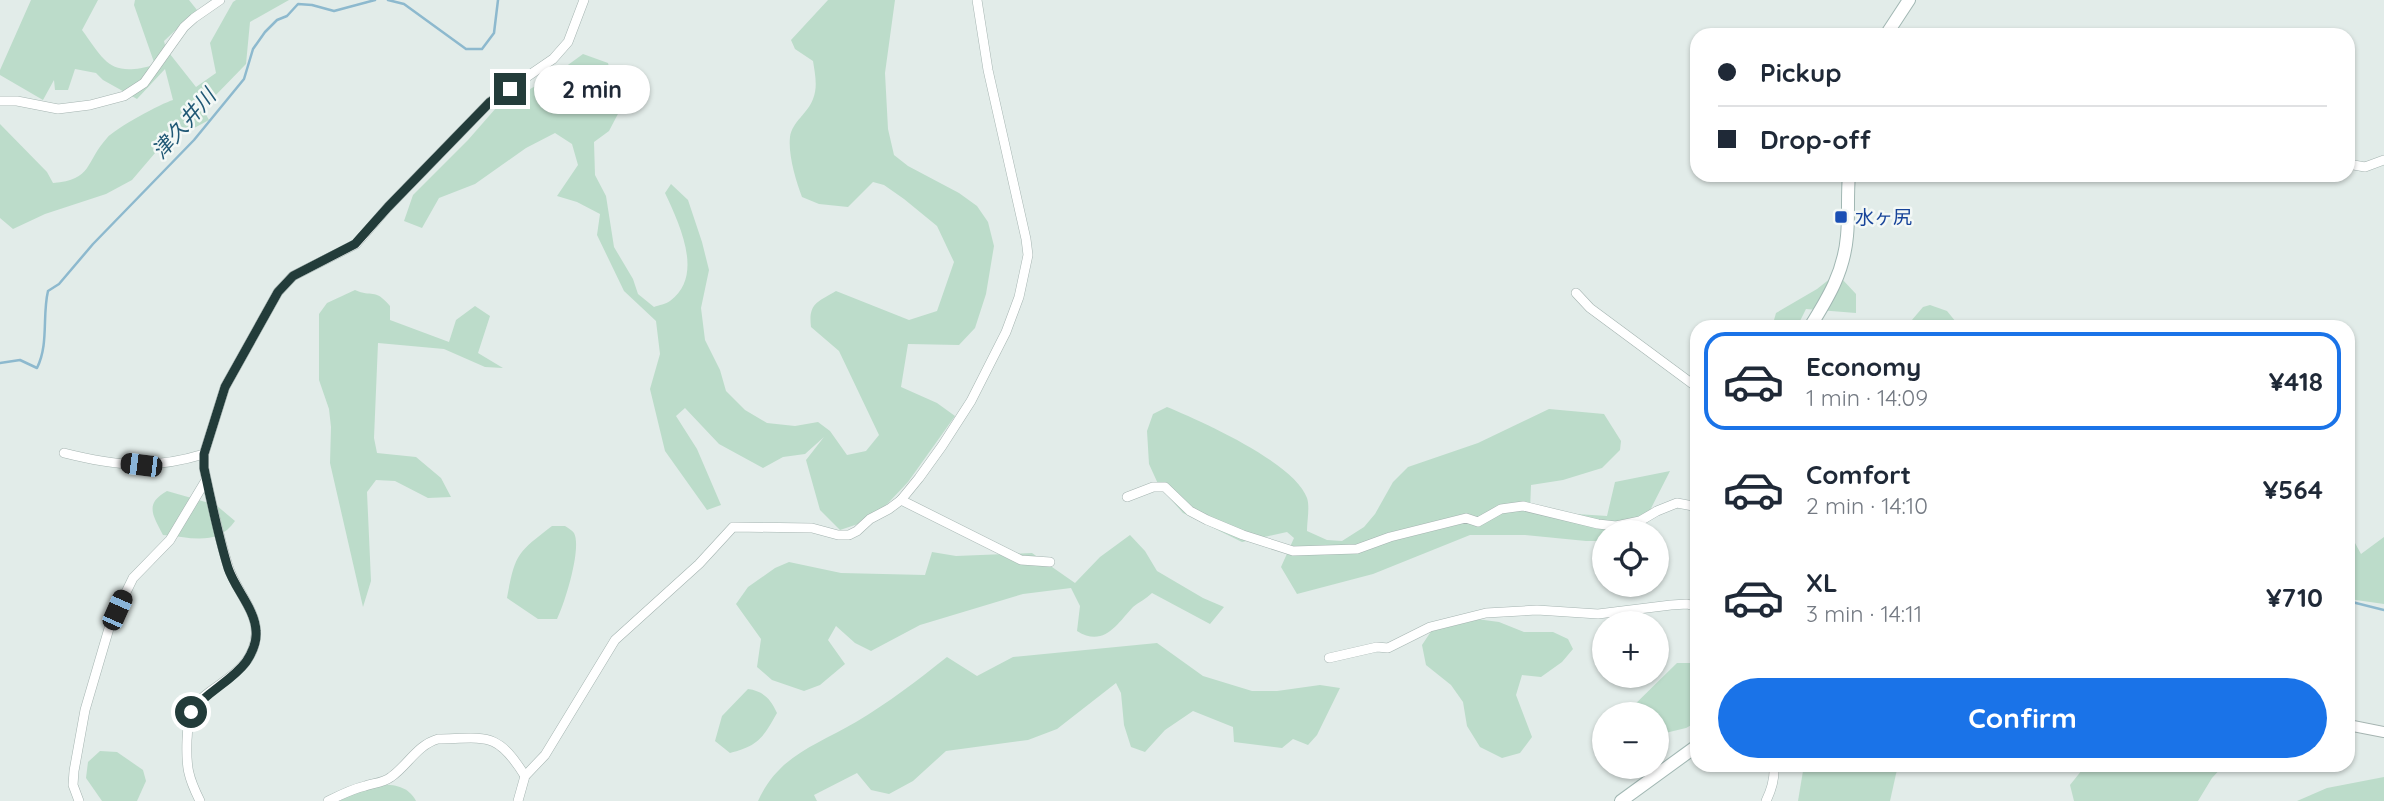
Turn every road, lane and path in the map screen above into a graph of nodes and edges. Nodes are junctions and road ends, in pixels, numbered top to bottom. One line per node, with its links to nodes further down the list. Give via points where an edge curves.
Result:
1 (220, 0): 6 (street, via 184,27 144,83 124,96 58,109)
2 (584, 0): 14 (street, via 568,42 553,59 490,102 355,244 293,276 278,292 225,387)
3 (977, 0): 17 (street, via 1028,255 1016,310 977,391)
4 (1909, 0): 5 (main road)
5 (1891, 28)
6 (0, 101)
7 (2384, 160): 8 (street, via 2365,167)
8 (2355, 165)
9 (1849, 182): 11 (main road, via 1843,261 1832,292)
10 (1576, 293): 12 (street)
11 (1814, 320)
12 (1690, 382)
13 (64, 453): 14 (street, via 141,465)
14 (204, 454): 15 (street)
15 (206, 480): 28 (street, via 170,540 133,578 110,625 85,710 74,771); 29 (street, via 228,568 256,631 247,660 191,712 186,769)
16 (1127, 497): 18 (street, via 1165,487 1190,511 1219,526 1280,548 1309,551 1357,549 1466,518 1478,522 1501,509 1523,506 1611,526 1640,521 1677,503)
17 (901, 500): 19 (street, via 1021,560); 26 (street, via 849,535 812,528 733,527 699,565 615,640 545,755)
18 (1690, 505)
19 (1050, 562)
20 (1690, 605): 21 (street, via 1598,614 1486,613 1430,627 1388,648)
21 (1329, 658)
22 (2355, 726): 23 (street)
23 (2384, 732)
24 (1690, 752): 31 (main road)
25 (1774, 772): 32 (street)
26 (525, 776): 27 (street); 30 (street, via 515,760 489,738 438,739 422,747 383,782)
27 (515, 799)
28 (79, 801)
29 (200, 801)
30 (328, 801)
31 (1621, 801)
32 (1766, 801)

